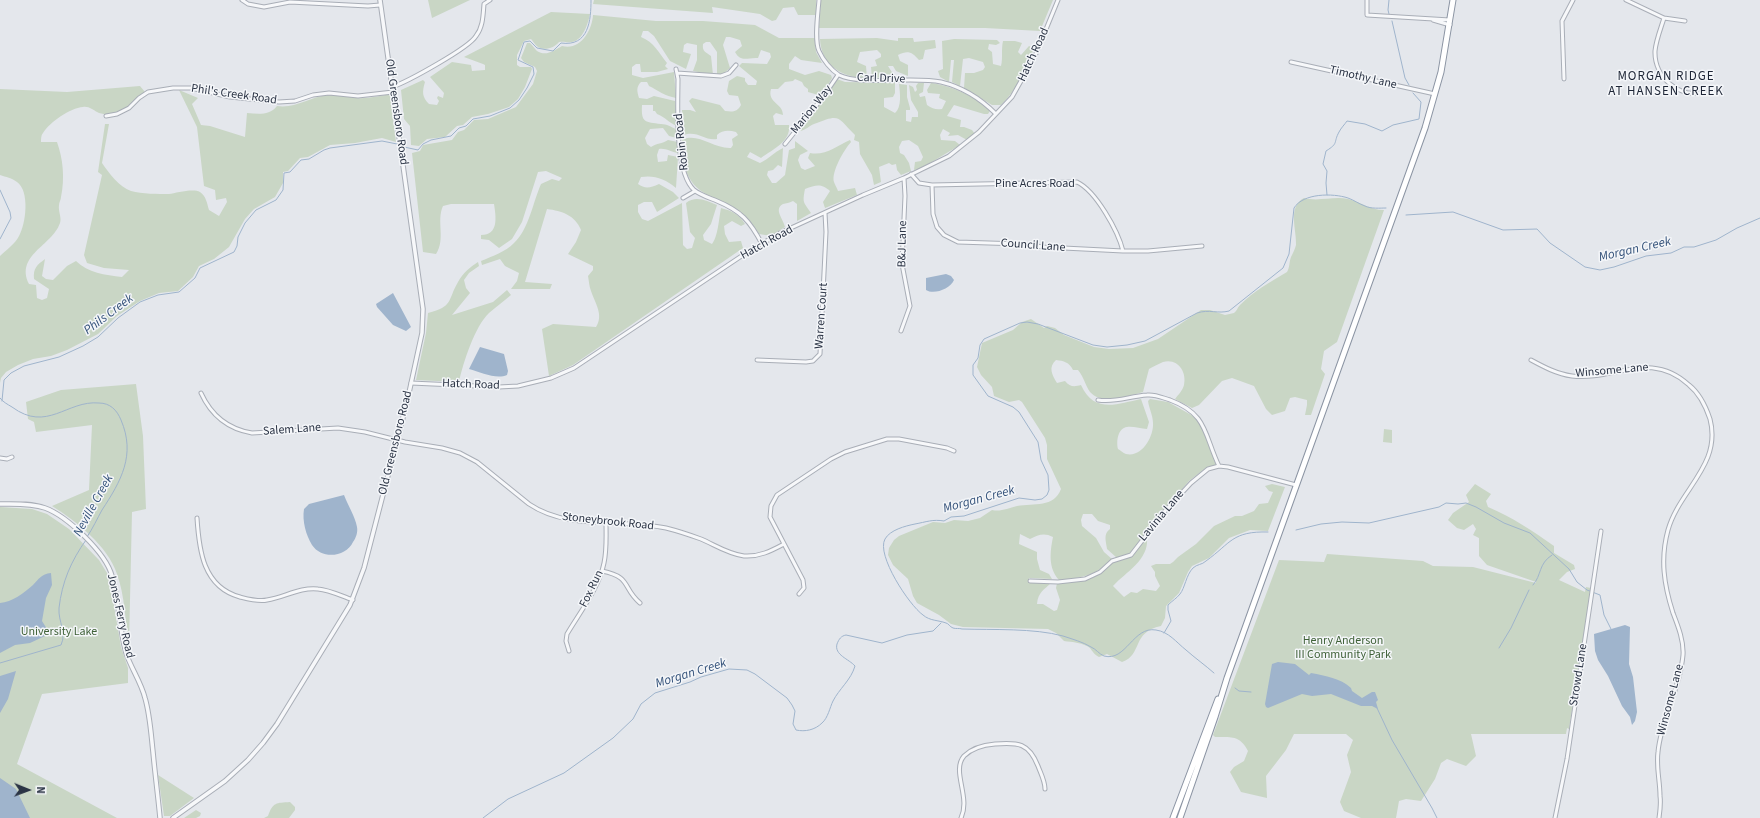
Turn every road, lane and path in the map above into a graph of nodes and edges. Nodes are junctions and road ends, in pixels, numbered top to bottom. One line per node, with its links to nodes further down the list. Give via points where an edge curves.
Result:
1 (242, 0): 10 (street, via 264,7 290,2)
2 (380, 0): 10 (street, Old Greensboro Road)
3 (490, 0): 20 (street, via 484,4 483,24 476,38 430,68)
4 (819, 0): 18 (street, via 818,50)
5 (1058, 0): 24 (street, Hatch Road, via 1025,76 1012,97)
6 (1367, 0): 13 (street, via 1367,15)
7 (1453, 0): 13 (highway)
8 (1573, 0): 19 (street, via 1562,21)
9 (1626, 0): 11 (street)
10 (380, 5): 20 (street, Old Greensboro Road)
11 (1664, 18): 12 (street); 22 (street, via 1655,51 1660,73 1677,89 1694,94)
12 (1685, 21)
13 (1450, 22): 23 (highway)
14 (1291, 62): 23 (street, Timothy Lane)
15 (736, 65): 17 (street, via 721,76)
16 (676, 69): 17 (street, Robin Road)
17 (677, 73): 30 (street, Robin Road, via 682,166 687,180)
18 (838, 74): 24 (street, Carl Drive, via 856,79 942,82 962,89); 26 (street, Marion Way)
19 (1564, 79)
20 (392, 87): 21 (street, Old Greensboro Road)
21 (393, 92): 25 (street, Phil's Creek Road, via 358,96 329,93 278,102 191,88 173,88 148,92 129,108); 39 (street, Old Greensboro Road, via 423,309 422,333)
22 (1705, 92)
23 (1435, 94): 47 (highway, via 1418,150 1399,196)
24 (996, 114): 27 (street, Hatch Road, via 979,132 949,156)
25 (106, 116)
26 (785, 144)
27 (911, 174): 28 (street, Hatch Road); 29 (street, via 919,183)
28 (904, 178): 32 (street, Hatch Road); 36 (street, B&J Lane, via 902,264 910,306)
29 (932, 185): 35 (street, Pine Acres Road, via 1077,182 1087,188 1098,202 1117,232); 35 (street, Council Lane, via 935,223 940,231 952,240)
30 (695, 191): 31 (street); 33 (street, via 734,208 743,216)
31 (683, 198)
32 (825, 213): 33 (street, Hatch Road); 37 (street, Warren Court, via 820,354 813,361 806,362)
33 (762, 244): 39 (street, Hatch Road, via 574,368 561,374 518,386)
34 (1202, 246): 35 (street, Council Lane)
35 (1123, 251)
36 (901, 331)
37 (757, 360)
38 (1531, 360): 67 (street, Winsome Lane, via 1550,370 1573,376 1651,367 1664,370 1690,385 1707,411 1712,437 1709,457 1673,516 1664,551 1664,578 1681,637 1683,654 1658,752)
39 (411, 383): 42 (street, Old Greensboro Road)
40 (201, 393): 42 (street, Salem Lane, via 220,419 245,432 338,428)
41 (1098, 400): 46 (street, via 1108,402 1148,395 1172,401 1185,408 1201,421)
42 (397, 440): 50 (street, Stoneybrook Road, via 442,448 469,457 529,504 546,513 574,520); 56 (street, Old Greensboro Road, via 364,568)
43 (954, 451): 52 (street, via 893,439 835,456 781,492 772,501 770,517)
44 (12, 457): 45 (street)
45 (0, 458)
46 (1219, 466): 47 (street); 54 (street, Lavinia Lane, via 1208,469 1191,483 1131,555 1112,561 1100,572 1085,579 1058,582)
47 (1296, 485): 59 (highway)
48 (0, 504): 61 (street, Jones Ferry Road, via 45,508 82,535 104,558 112,574 127,655 145,698)
49 (197, 518): 56 (street, via 200,550 206,568 216,583 231,594 266,601 299,590 316,589)
50 (606, 522): 52 (street, Stoneybrook Road, via 676,531 739,555 759,555); 53 (street, Fox Run)
51 (1601, 531): 66 (street, Strowd Lane, via 1567,759)
52 (784, 544): 55 (street, via 803,580 804,588)
53 (602, 572): 57 (street, via 615,574 622,579); 58 (street, Fox Run, via 567,634)
54 (1030, 580)
55 (799, 594)
56 (352, 600): 62 (street, Old Greensboro Road, via 338,628 263,743 230,777)
57 (640, 603)
58 (569, 651)
59 (1227, 678): 64 (highway); 65 (highway)
60 (1045, 789): 63 (street, via 1033,754 1024,746 1010,743 971,750 960,765 965,804)
61 (160, 818)
62 (173, 818)
63 (961, 818)
64 (1173, 818)
65 (1180, 818)
66 (1555, 818)
67 (1660, 818)

